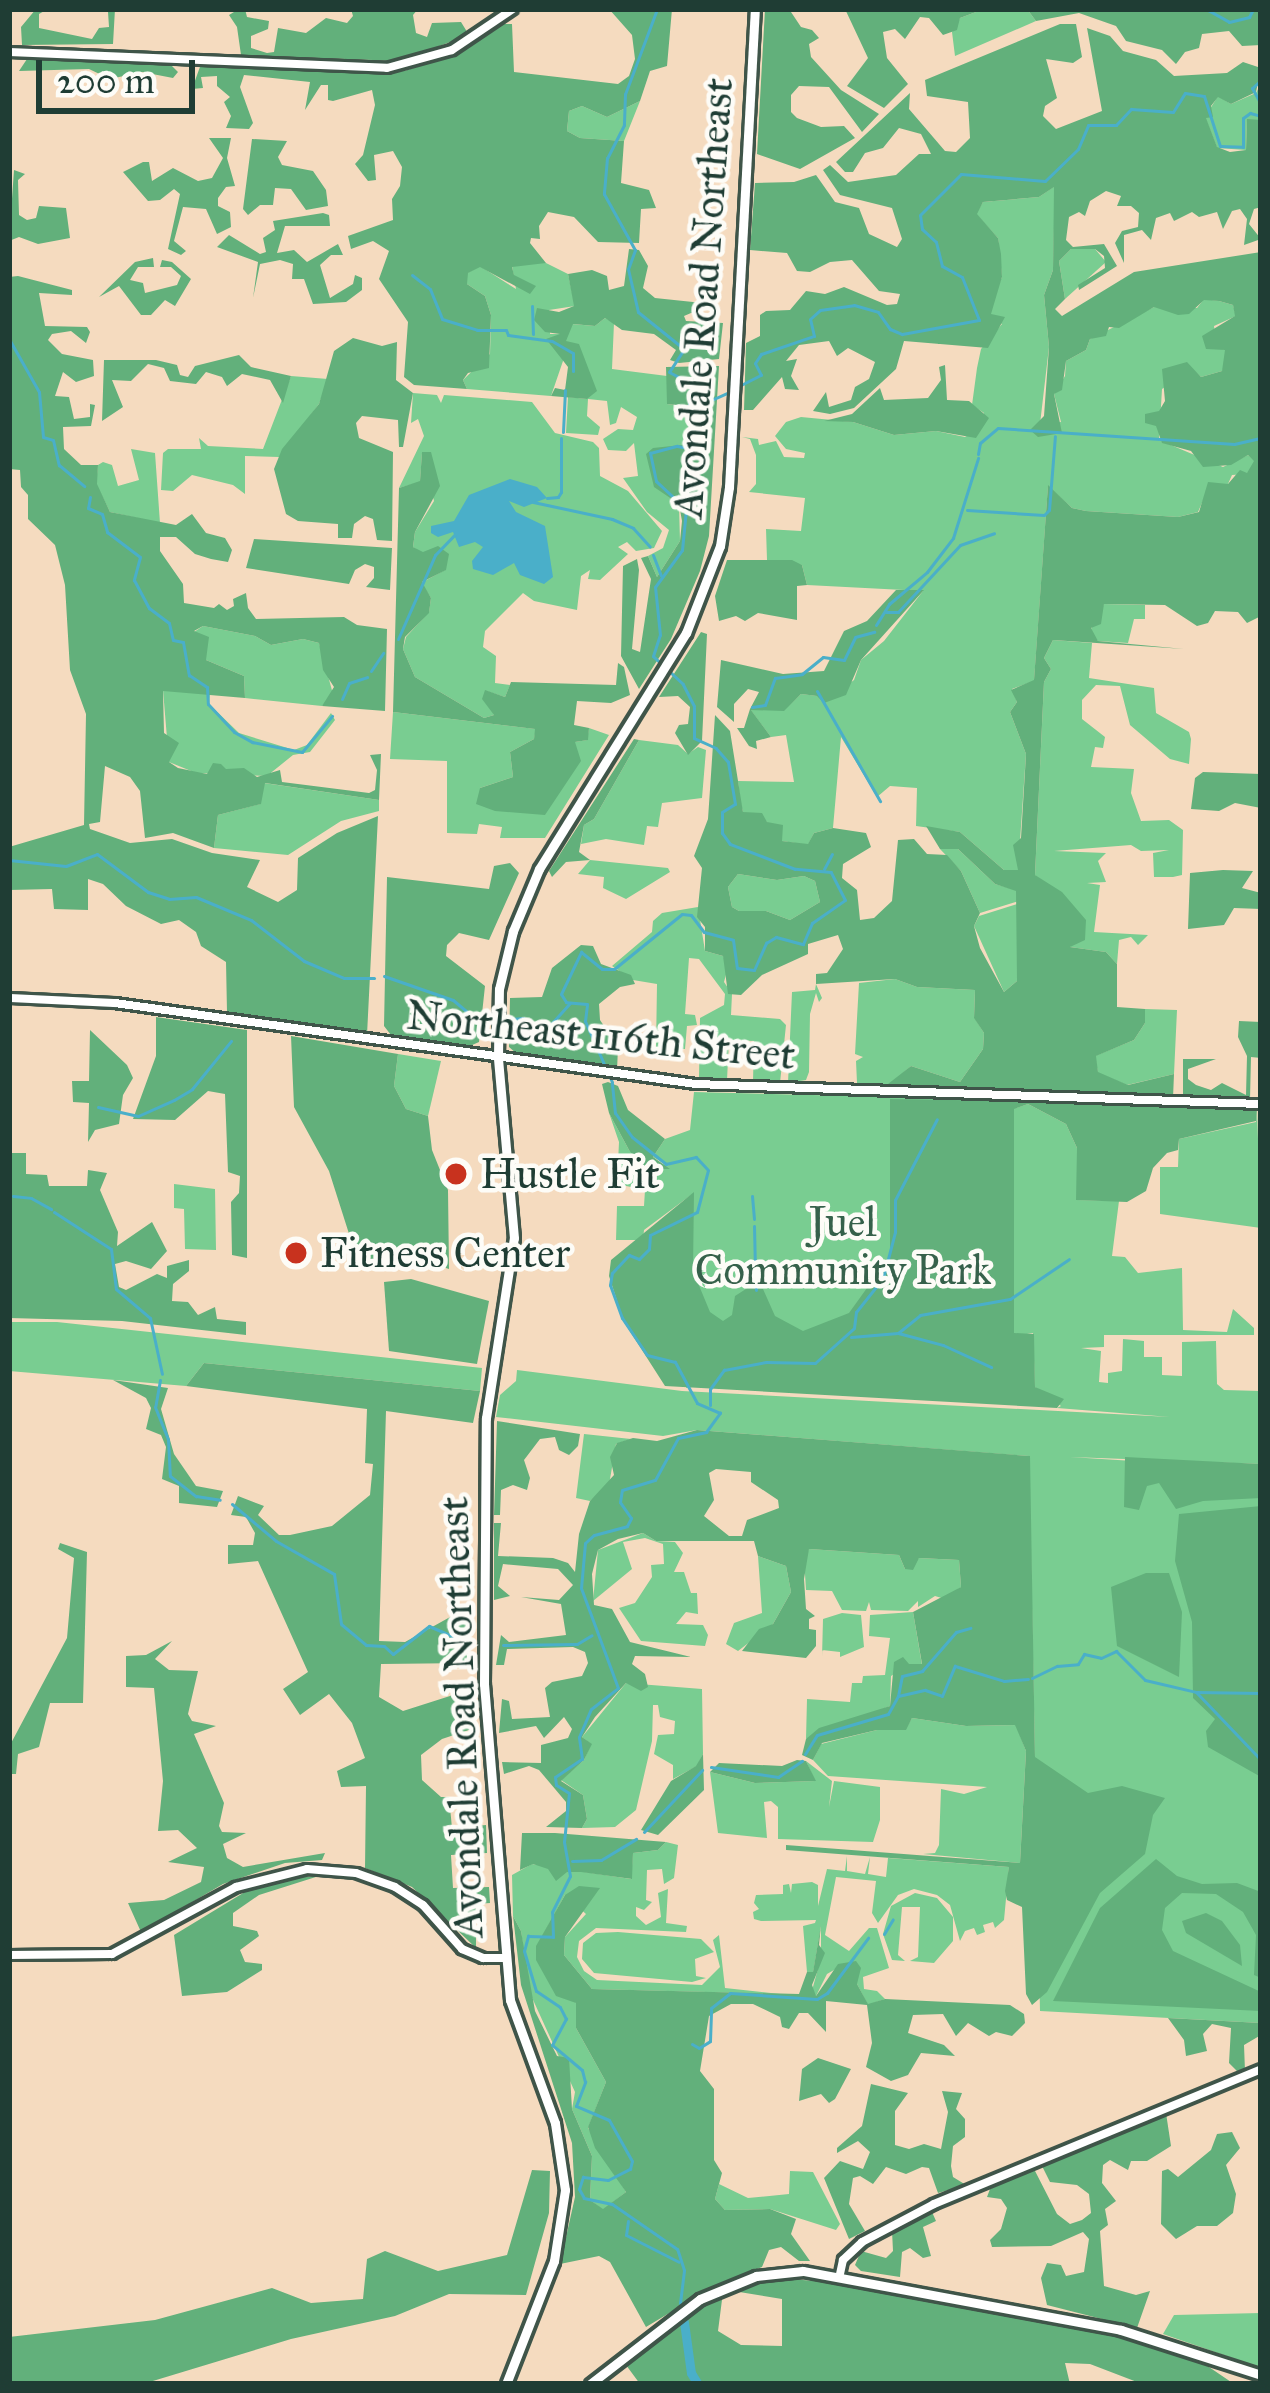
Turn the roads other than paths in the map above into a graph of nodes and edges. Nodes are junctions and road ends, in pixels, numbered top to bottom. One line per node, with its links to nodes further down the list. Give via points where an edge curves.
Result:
1 (513, 9): 3 (street, via 452,50 387,68)
2 (755, 9): 5 (main road, Avondale Road Northeast, via 734,414 719,546 671,659 527,894 499,989)
3 (9, 52)
4 (9, 998): 5 (street, Northeast 116th Street, via 103,1002)
5 (498, 1057): 6 (street, Northeast 116th Street, via 696,1084); 8 (main road, Avondale Road Northeast, via 514,1238 485,1418 484,1684)
6 (1261, 1104)
7 (9, 1955): 8 (street, via 112,1954 236,1887 307,1869 395,1887 462,1949)
8 (505, 1958): 12 (main road, Avondale Road Northeast, via 510,2000 557,2132 565,2190 554,2260)
9 (1261, 2069): 10 (street, via 921,2211 850,2252)
10 (840, 2274): 11 (main road, via 1121,2330); 13 (main road, via 786,2272 732,2284 686,2308)
11 (1257, 2380)
12 (506, 2384)
13 (590, 2384)

